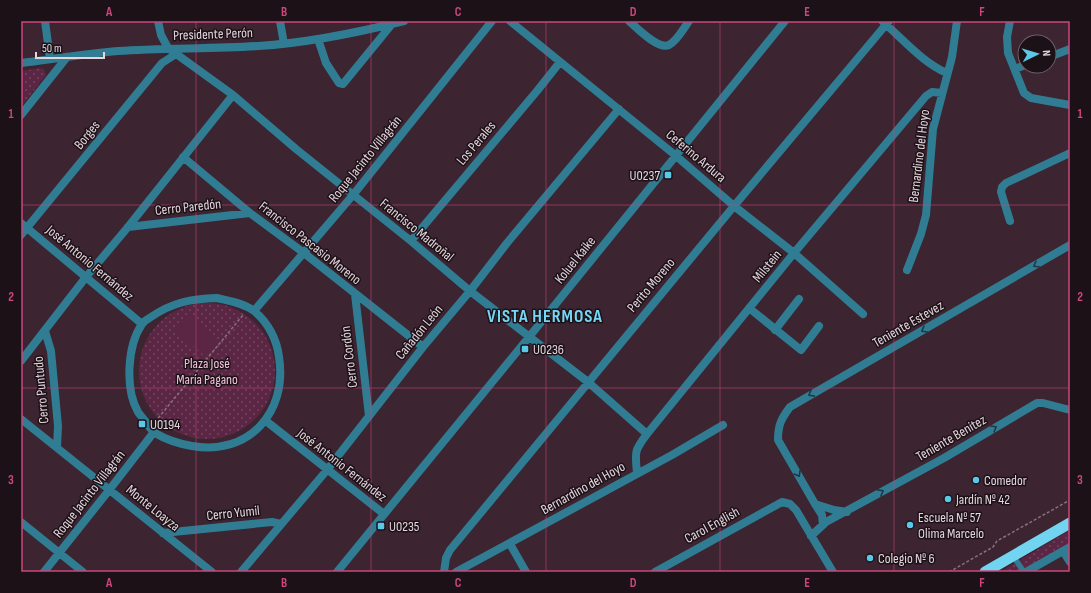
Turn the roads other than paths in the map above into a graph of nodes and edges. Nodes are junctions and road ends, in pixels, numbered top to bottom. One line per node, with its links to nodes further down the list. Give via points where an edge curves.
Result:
1 (45, 21): 21 (street)
2 (158, 21): 16 (street, via 161,35)
3 (280, 21): 15 (street)
4 (404, 21): 13 (street, Presidente Perón)
5 (492, 21): 34 (street, Roque Jacinto Villagrán)
6 (510, 21): 22 (street, Ceferino Ardura)
7 (629, 21): 8 (street, via 656,44 663,46 674,41)
8 (690, 21)
9 (785, 21): 32 (street, Koluel Kaike)
10 (957, 21): 25 (street, Bernardino del Hoyo)
11 (1010, 21): 24 (street, via 1008,53)
12 (886, 22): 25 (street, via 930,62); 35 (street, Perito Moreno)
13 (392, 24): 14 (street, Presidente Perón); 14 (street, via 343,84 339,83 326,63)
14 (318, 39): 15 (street, Presidente Perón)
15 (284, 44): 16 (street, Presidente Perón)
16 (168, 48): 18 (street, Francisco Madroñal); 20 (street, Presidente Perón)
17 (1070, 50): 19 (street)
18 (176, 54): 27 (street, Francisco Madroñal); 38 (street, Borges, via 162,63)
19 (1057, 54)
20 (67, 57): 21 (street, Presidente Perón); 30 (street)
21 (50, 59): 23 (street, Presidente Perón)
22 (560, 62): 29 (street, Ceferino Ardura); 41 (street, Los Perales)
23 (21, 63)
24 (1015, 69): 28 (street, via 1024,93 1028,96)
25 (948, 73): 26 (street, Bernardino del Hoyo)
26 (942, 93): 44 (street, Milstein, via 932,92 926,96); 45 (street, Bernardino del Hoyo, via 933,129 926,215)
27 (233, 95): 33 (street); 34 (street, Francisco Madroñal)
28 (1070, 105)
29 (619, 109): 32 (street, Ceferino Ardura); 47 (street, Cañadón León)
30 (21, 115)
31 (1070, 153): 37 (street, via 1002,187 1001,192)
32 (675, 155): 35 (street, Ceferino Ardura); 57 (street, Koluel Kaike)
33 (183, 157): 36 (street, Francisco Pascasio Moreno); 39 (street)
34 (354, 195): 41 (street, Francisco Madroñal); 43 (street, Roque Jacinto Villagrán)
35 (734, 206): 44 (street, Ceferino Ardura); 60 (street, Perito Moreno)
36 (250, 213): 39 (street, Cerro Paredón); 43 (street, Francisco Pascasio Moreno)
37 (1010, 221)
38 (24, 225): 40 (street, Borges); 46 (street, José Antonio Fernández)
39 (128, 227): 46 (street)
40 (21, 235)
41 (411, 241): 47 (street, Francisco Madroñal)
42 (1070, 245): 72 (street, Teniente Estevez, one-way to 72, via 790,407 778,428 778,440)
43 (304, 253): 48 (street, Francisco Pascasio Moreno); 51 (street, Roque Jacinto Villagrán)
44 (794, 253): 50 (street, Milstein); 52 (street, Ceferino Ardura)
45 (907, 270)
46 (86, 277): 53 (street, José Antonio Fernández); 56 (street)
47 (470, 291): 57 (street, Francisco Madroñal); 58 (street, Cañadón León)
48 (355, 294): 58 (street, Francisco Pascasio Moreno); 62 (street, Cerro Cordón)
49 (799, 299): 55 (street)
50 (749, 308): 55 (street); 67 (street, Milstein)
51 (250, 309): 53 (street, via 236,302 217,298 198,299 180,302 160,311); 64 (street, via 269,328 277,345 281,365 280,386 274,407)
52 (863, 314)
53 (142, 324): 66 (street, via 132,346 129,366 130,390 138,411)
54 (819, 326): 55 (street, via 801,350)
55 (775, 330)
56 (45, 331): 59 (street); 68 (street, Cerro Puntudo, via 51,351 58,426)
57 (530, 337): 60 (street, Francisco Madroñal); 74 (street, Koluel Kaike)
58 (423, 347): 62 (street, Cañadón León)
59 (21, 361)
60 (588, 382): 67 (street, Francisco Madroñal); 91 (street, Perito Moreno, via 450,550)
61 (1070, 410): 73 (street, Teniente Benitez, one-way to 61, via 1037,404 1043,402)
62 (370, 416): 69 (street, Cañadón León)
63 (21, 419): 68 (street, Monte Loayza)
64 (266, 421): 66 (street, via 240,442 212,447 192,446); 69 (street, José Antonio Fernández)
65 (723, 425): 70 (street, Bernardino del Hoyo)
66 (152, 430): 71 (street, Roque Jacinto Villagrán)
67 (647, 434): 70 (street, Milstein, via 637,447)
68 (57, 447): 71 (street, Monte Loayza)
69 (327, 470): 74 (street, José Antonio Fernández); 77 (street, Cañadón León)
70 (637, 473): 81 (street, Bernardino del Hoyo)
71 (110, 489): 79 (street, Monte Loayza); 83 (street, Roque Jacinto Villagrán)
72 (815, 504): 73 (street); 78 (street, via 822,515)
73 (847, 512): 78 (street, Teniente Benitez)
74 (384, 514): 90 (street, Koluel Kaike)
75 (21, 522): 83 (street)
76 (1070, 523): 84 (highway)
77 (281, 524): 79 (street, Cerro Yumil, via 272,522); 89 (street, Cañadón León)
78 (822, 525): 80 (street, Teniente Benitez)
79 (163, 533): 88 (street, Monte Loayza)
80 (811, 536): 94 (street, Carol English, via 796,510 790,504 782,502); 95 (street)
81 (510, 544): 92 (street, Bernardino del Hoyo); 93 (street)
82 (1066, 549): 85 (street); 97 (street)
83 (59, 553): 86 (street, Roque Jacinto Villagrán); 87 (street)
84 (1013, 556): 96 (highway); 97 (lane)
85 (1070, 562)
86 (44, 572)
87 (83, 572)
88 (212, 572)
89 (241, 572)
90 (337, 572)
91 (444, 572)
92 (456, 572)
93 (526, 572)
94 (655, 572)
95 (833, 572)
96 (985, 572)
97 (1025, 572)

